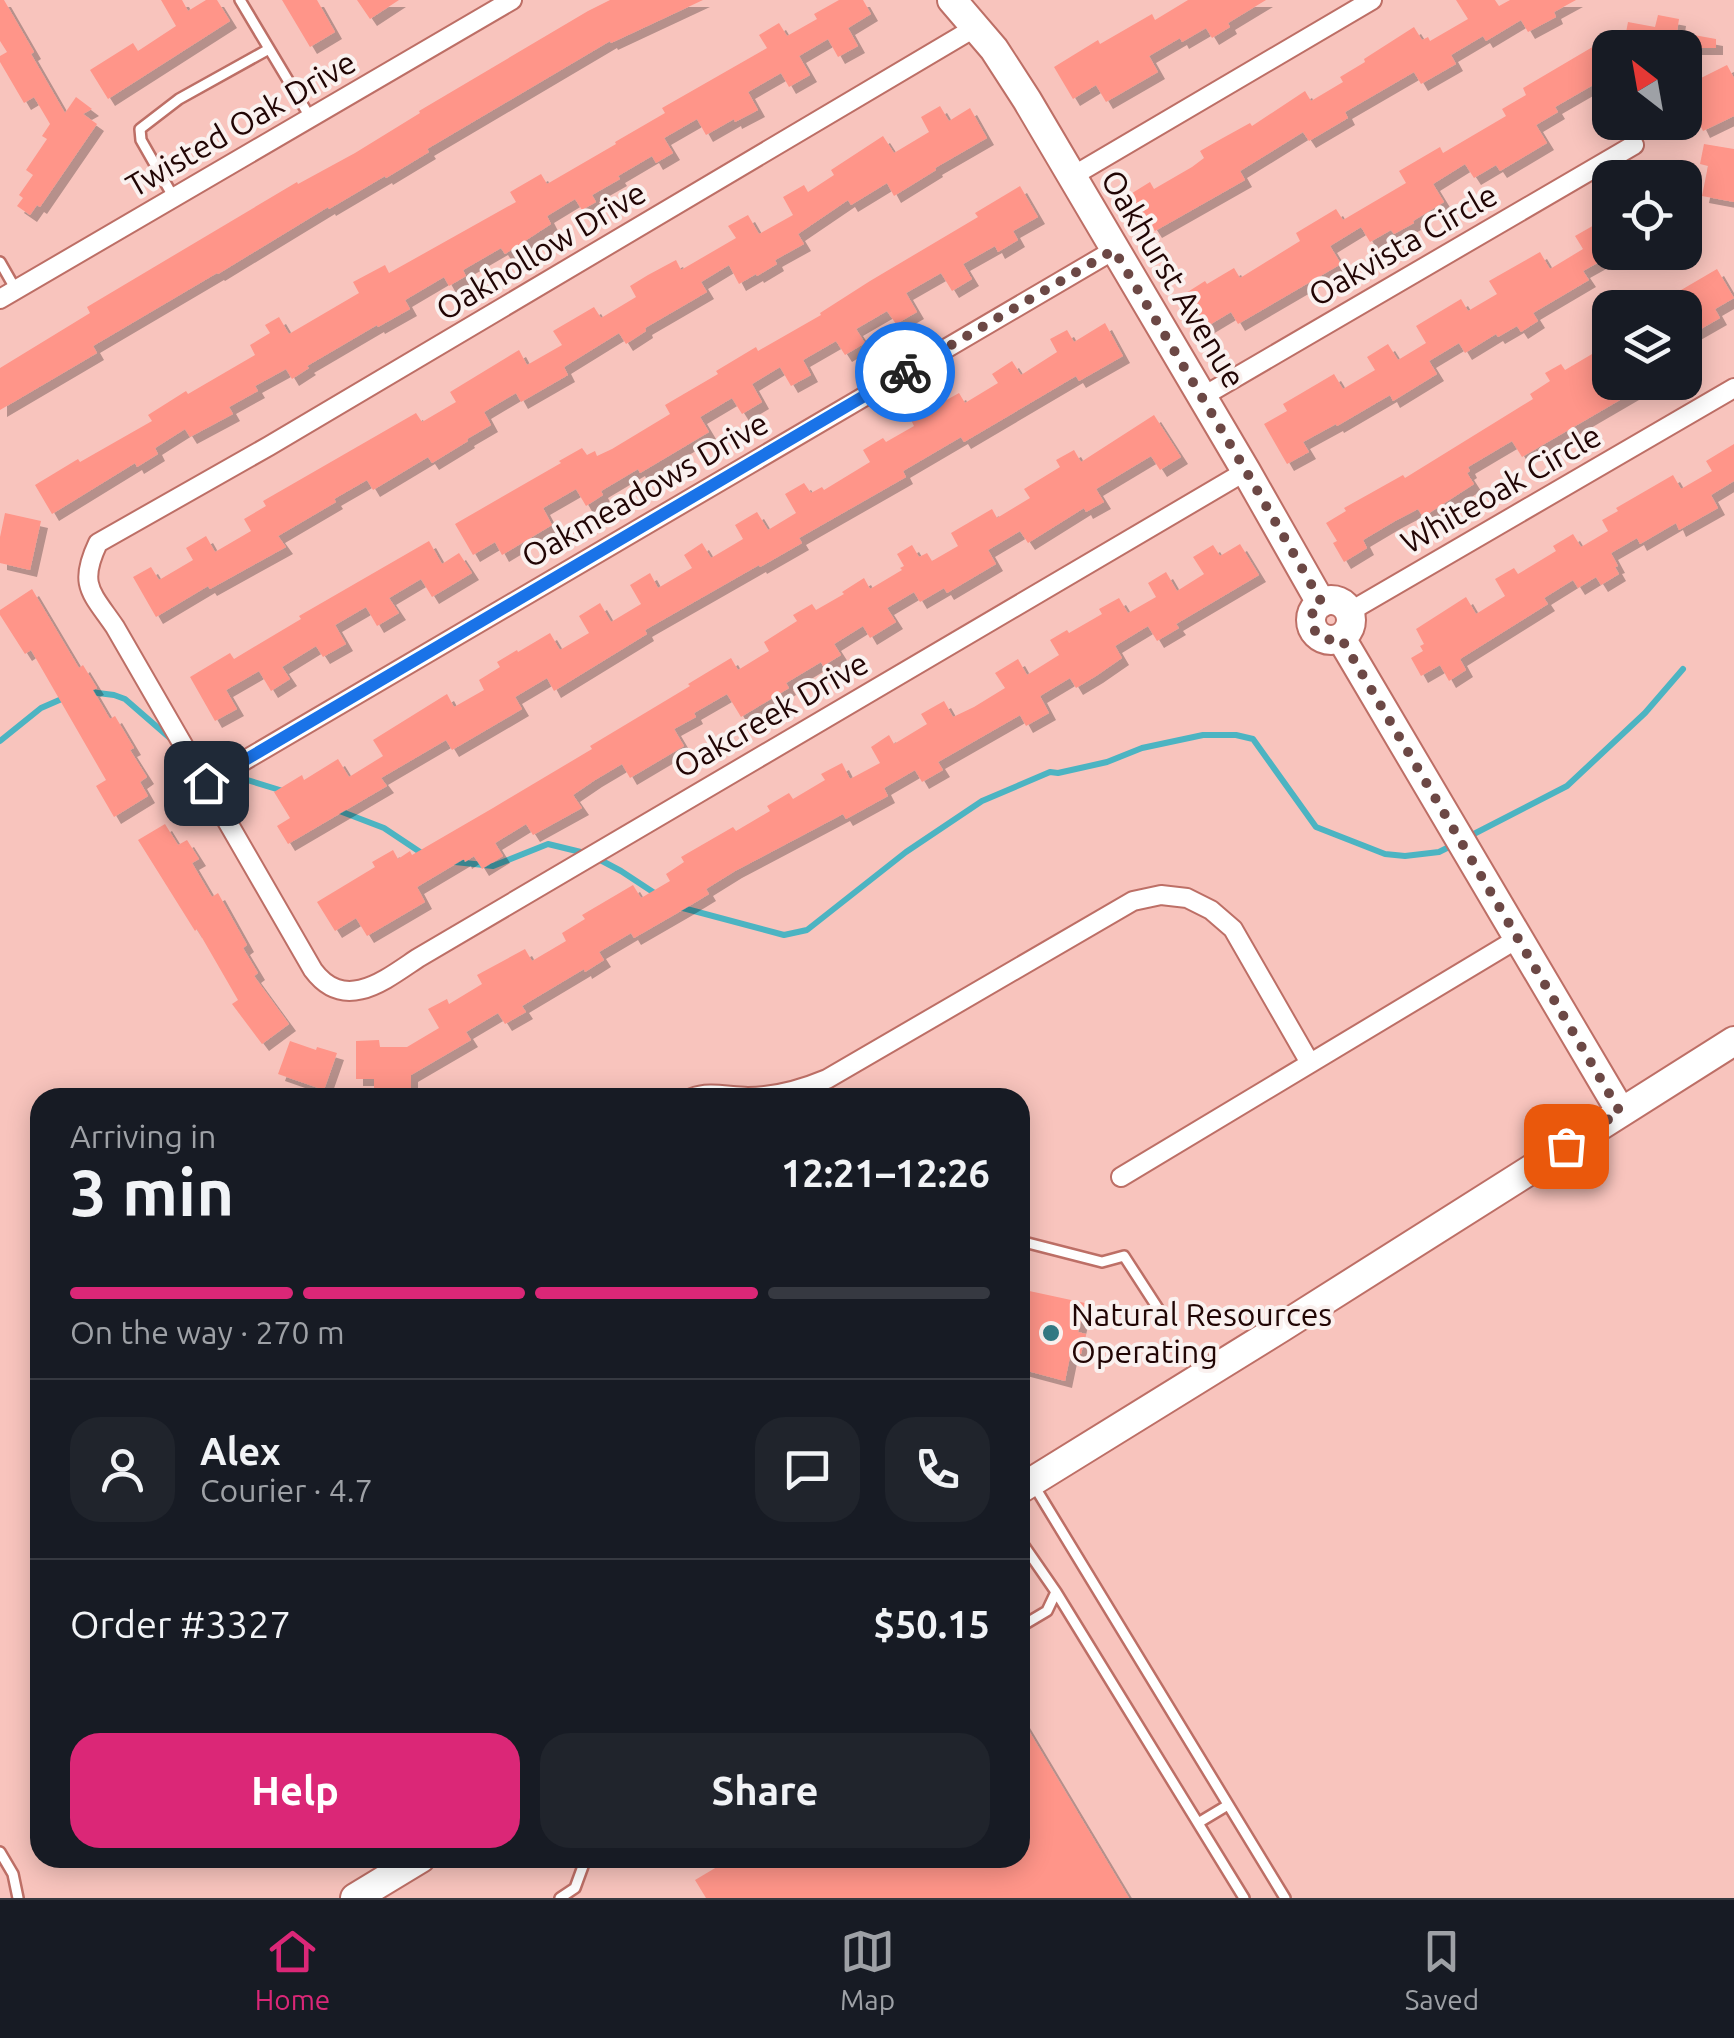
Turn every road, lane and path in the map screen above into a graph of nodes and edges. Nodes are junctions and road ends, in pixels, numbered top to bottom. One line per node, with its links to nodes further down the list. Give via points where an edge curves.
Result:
1 (240, 0): 6 (lane)
2 (952, 0): 5 (street, Oakhurst Avenue)
3 (1372, 0): 9 (street)
4 (502, 2): 7 (street, Twisted Oak Drive)
5 (976, 27): 9 (street, Oakhurst Avenue); 18 (street, Oakhollow Drive, via 98,543 90,560 91,591)
6 (269, 49): 7 (lane); 10 (lane, via 140,130)
7 (310, 118): 10 (street, Twisted Oak Drive)
8 (1634, 144): 15 (street, Oakvista Circle)
9 (1072, 177): 11 (street, Oakhurst Avenue)
10 (174, 198): 13 (street, Twisted Oak Drive)
11 (1114, 250): 15 (street, Oakhurst Avenue); 18 (street, Oakmeadows Drive)
12 (0, 262): 13 (lane)
13 (8, 295)
14 (1734, 388): 17 (street, Whiteoak Circle)
15 (1202, 397): 16 (street, Oakhurst Avenue)
16 (1246, 471): 17 (street, Oakhurst Avenue, via 1322,603 1344,605); 20 (street, Oakcreek Drive, via 372,986 346,990)
17 (1345, 625): 19 (street)
18 (207, 780): 20 (street, Oakhollow Drive)
19 (1517, 939): 22 (street); 24 (street)
20 (322, 982)
21 (1734, 1041): 24 (street)
22 (1310, 1063): 23 (street, via 1233,929 1187,898 1161,896 1134,900); 25 (street)
23 (807, 1088)
24 (1620, 1112): 28 (street)
25 (1121, 1176)
26 (1030, 1244): 27 (lane, via 1102,1262 1124,1256)
27 (1159, 1310)
28 (1030, 1484)
29 (1030, 1492): 33 (lane)
30 (1030, 1554): 31 (lane)
31 (1056, 1592): 32 (lane, via 1047,1611); 34 (lane)
32 (1030, 1621)
33 (1228, 1805): 34 (lane); 42 (lane)
34 (1198, 1824): 41 (lane)
35 (0, 1852): 38 (lane)
36 (404, 1868): 39 (street)
37 (582, 1868): 40 (lane, via 575,1888)
38 (18, 1898)
39 (355, 1898)
40 (560, 1898)
41 (1244, 1898)
42 (1286, 1898)

